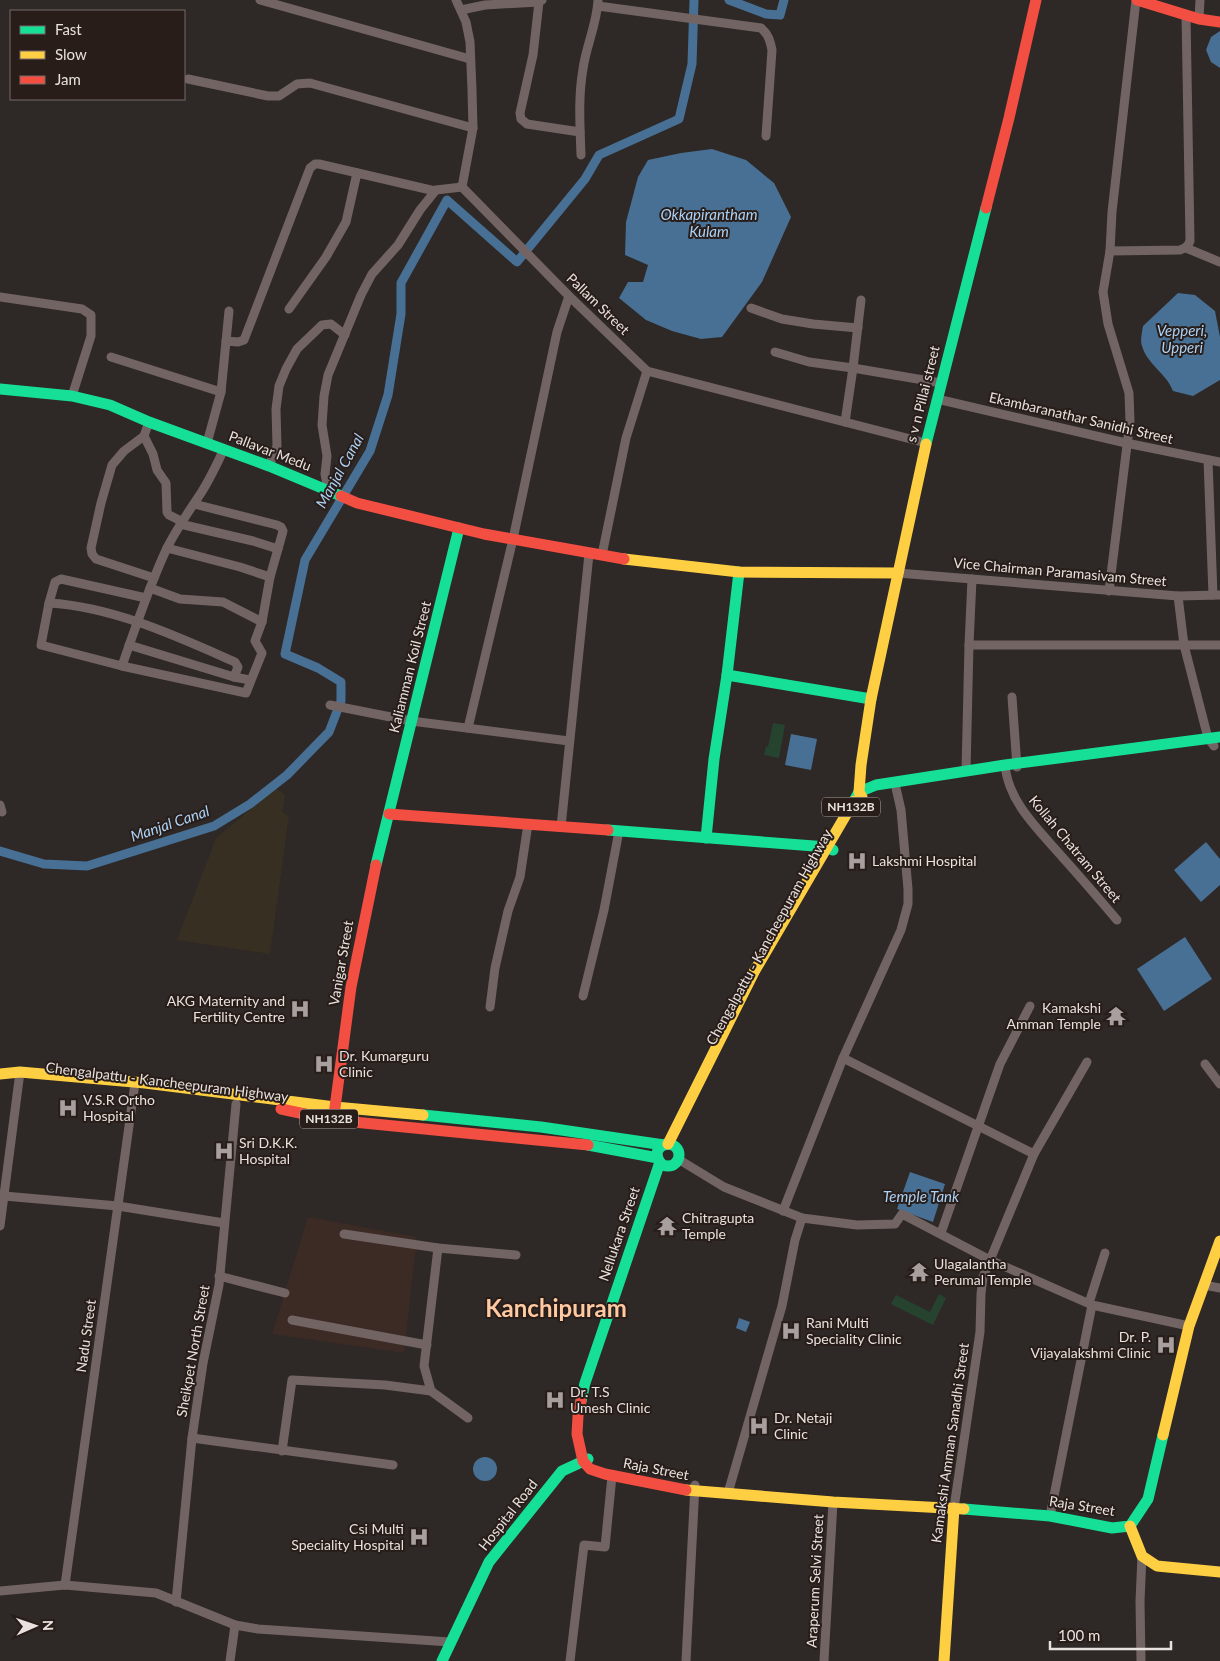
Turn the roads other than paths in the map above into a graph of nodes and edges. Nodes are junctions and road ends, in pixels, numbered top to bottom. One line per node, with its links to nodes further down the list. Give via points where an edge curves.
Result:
1 (260, 0): 9 (street)
2 (456, 0): 10 (street)
3 (1036, 0): 39 (main road, s v n Pillai street)
4 (1136, 0): 7 (main road); 24 (street)
5 (1200, 0): 12 (street)
6 (541, 1): 10 (street); 17 (street, via 521,119 527,124)
7 (1150, 2): 11 (main road)
8 (598, 3): 17 (street, via 583,67); 18 (street, via 761,28 770,39 772,50)
9 (288, 4): 14 (street)
10 (461, 10): 14 (street, via 470,42)
11 (1186, 15): 12 (main road); 23 (street, via 1190,241)
12 (1199, 19): 13 (main road)
13 (1220, 22)
14 (470, 59): 16 (street)
15 (188, 79): 16 (street, via 268,96 279,96 297,84 310,83)
16 (473, 128): 21 (street)
17 (580, 132): 19 (street)
18 (766, 136)
19 (581, 155)
20 (357, 173): 22 (street); 30 (street, via 346,222); 34 (street, via 319,164 310,168 244,340)
21 (462, 187): 22 (street); 26 (street, Pallam Street)
22 (435, 191): 33 (street, via 398,245 372,274)
23 (1186, 248): 24 (street, via 1150,252); 25 (street)
24 (1110, 251): 49 (street, via 1103,300 1129,393 1130,421)
25 (1220, 262)
26 (569, 296): 38 (street, Pallam Street); 58 (street, via 557,332)
27 (0, 297): 42 (street, via 82,309 91,315 91,336)
28 (861, 300): 32 (street)
29 (750, 308): 32 (street, via 782,319)
30 (289, 309)
31 (229, 311): 34 (street)
32 (858, 328): 37 (street)
33 (345, 334): 53 (street, via 331,324 322,325 298,349 286,369 279,386 277,446); 54 (street, via 328,375 324,396 322,425)
34 (226, 341): 41 (street)
35 (775, 352): 37 (street, via 809,362)
36 (111, 357): 41 (street)
37 (853, 368): 39 (street); 45 (street)
38 (647, 371): 45 (street, Pallam Street); 62 (street, via 626,438)
39 (941, 383): 43 (main road, s v n Pillai street)
40 (0, 389): 42 (main road, Pallavar Medu)
41 (221, 392): 47 (street)
42 (72, 396): 44 (main road, Pallavar Medu, via 110,405)
43 (937, 399): 48 (main road, s v n Pillai street); 49 (street, Ekambaranathar Sanidhi Street)
44 (149, 422): 46 (street); 47 (main road, Pallavar Medu)
45 (844, 422): 48 (street, Pallam Street)
46 (144, 436): 56 (street, via 157,470 166,483 167,512); 66 (street, via 112,465 91,548 96,559)
47 (207, 443): 50 (main road, Pallavar Medu)
48 (926, 443): 64 (main road, s v n Pillai street)
49 (1126, 443): 51 (street, Ekambaranathar Sanidhi Street); 69 (street)
50 (224, 449): 53 (main road, Pallavar Medu); 55 (street)
51 (1208, 460): 52 (street, Ekambaranathar Sanidhi Street); 70 (street)
52 (1220, 462)
53 (270, 466): 54 (main road, Pallavar Medu)
54 (328, 490): 57 (main road, Pallavar Medu, via 357,502)
55 (194, 504): 56 (street); 60 (street, via 281,527 283,531)
56 (181, 523): 59 (street); 60 (street)
57 (459, 528): 58 (main road, Pallavar Medu); 87 (main road, Kaliamman Koil Street)
58 (513, 539): 61 (main road, Pallavar Medu); 88 (street)
59 (167, 548): 65 (street); 66 (street)
60 (278, 548): 65 (street)
61 (589, 554): 62 (main road, Pallavar Medu); 89 (street)
62 (602, 555): 63 (main road, Pallavar Medu)
63 (739, 572): 64 (main road, Pallavar Medu); 81 (main road)
64 (898, 573): 67 (street, Vice Chairman Paramasivam Street); 85 (main road, s v n Pillai street)
65 (270, 577): 75 (street)
66 (154, 578): 68 (street)
67 (972, 578): 69 (street, Vice Chairman Paramasivam Street); 77 (street)
68 (150, 588): 72 (street); 75 (street, via 180,599 223,602)
69 (1109, 591): 71 (street, Vice Chairman Paramasivam Street)
70 (1216, 595): 71 (street, Vice Chairman Paramasivam Street)
71 (1178, 596): 78 (street)
72 (146, 598): 73 (street, via 61,579 55,582); 74 (street)
73 (49, 603): 74 (street, via 68,604); 80 (street, via 43,646)
74 (137, 621): 76 (street); 82 (street, via 234,662 238,667)
75 (262, 622): 83 (street, via 255,641 262,654)
76 (130, 645): 80 (street); 82 (street)
77 (969, 645): 78 (street); 93 (street)
78 (1184, 645): 79 (street); 90 (street)
79 (1220, 645)
80 (122, 666): 83 (street, via 244,693)
81 (728, 675): 85 (main road); 101 (main road, via 714,759)
82 (234, 678): 83 (street)
83 (250, 680)
84 (1012, 697): 92 (street, Kollah Chatram Street)
85 (871, 699): 91 (main road, s v n Pillai street)
86 (330, 705): 87 (street)
87 (411, 721): 88 (street); 97 (main road, Kaliamman Koil Street)
88 (468, 728): 89 (street)
89 (569, 741): 99 (street)
90 (1216, 741): 92 (main road, NH132B)
91 (861, 765): 94 (main road, via 864,776); 96 (main road, s v n Pillai street)
92 (1011, 768): 93 (main road, NH132B); 95 (main road, NH132B); 103 (street, Kollah Chatram Street, via 1013,793 1030,820)
93 (966, 771): 94 (main road, NH132B)
94 (876, 786): 96 (main road, NH132B)
95 (896, 788): 96 (main road, NH132B); 107 (street, via 906,849 908,904 901,930)
96 (861, 796): 102 (main road, NH132B)
97 (389, 814): 98 (main road); 116 (main road, Vanigar Street, via 353,970)
98 (528, 824): 99 (main road); 106 (street, via 520,877 508,911 495,968)
99 (561, 826): 100 (main road)
100 (619, 831): 101 (main road); 104 (street)
101 (706, 838): 102 (main road)
102 (830, 848): 119 (main road, Chengalpattu - Kancheepuram Highway / NH132B)
103 (1118, 920)
104 (583, 996)
105 (1030, 1006): 118 (street, via 1000,1064)
106 (490, 1008)
107 (843, 1058): 118 (street); 125 (street)
108 (1087, 1062): 120 (street, Kamakshi Amman Sanadhi Street)
109 (1205, 1064): 113 (street)
110 (0, 1074): 111 (main road)
111 (20, 1076): 112 (main road); 114 (main road); 123 (street)
112 (0, 1081)
113 (1220, 1084)
114 (135, 1086): 115 (main road, Chengalpattu - Kancheepuram Highway / NH132B); 116 (main road); 124 (street, Nadu Street)
115 (236, 1104): 117 (main road, Chengalpattu - Kancheepuram Highway / NH132B); 127 (street, Sheikpet North Street)
116 (335, 1107): 117 (main road, Vanigar Street); 119 (main road, via 541,1127)
117 (333, 1120): 122 (main road, Chengalpattu - Kancheepuram Highway / NH132B, via 589,1145)
118 (979, 1127): 120 (street); 129 (street)
119 (669, 1145): 121 (main road, via 679,1153); 122 (main road, via 658,1152)
120 (1034, 1154): 135 (street, Kamakshi Amman Sanadhi Street)
121 (678, 1159): 122 (main road, via 673,1165); 125 (street, via 724,1187)
122 (661, 1162): 148 (main road, Nellukara Street, via 586,1402 583,1439)
123 (4, 1196): 124 (street); 128 (street)
124 (118, 1206): 127 (street); 159 (street, Nadu Street)
125 (783, 1211): 126 (street)
126 (802, 1218): 129 (street, via 857,1225 896,1224 902,1214); 152 (street, via 782,1306)
127 (224, 1223): 136 (street, Sheikpet North Street)
128 (0, 1226)
129 (941, 1233): 135 (street)
130 (344, 1234): 132 (street)
131 (1220, 1240): 137 (main road, Raja Street)
132 (438, 1248): 134 (street); 143 (street)
133 (1105, 1253): 140 (street)
134 (516, 1255)
135 (990, 1260): 140 (street); 154 (street, Kamakshi Amman Sanadhi Street, via 983,1277 980,1332)
136 (220, 1276): 139 (street); 146 (street, Sheikpet North Street)
137 (1204, 1285): 138 (street); 142 (main road, Raja Street)
138 (1220, 1288)
139 (285, 1293)
140 (1091, 1304): 142 (street); 155 (street)
141 (292, 1320): 143 (street)
142 (1189, 1326): 156 (main road, Raja Street, via 1148,1499)
143 (427, 1345): 144 (street, via 424,1366)
144 (431, 1392): 145 (street); 147 (street, via 385,1385 292,1380)
145 (468, 1418)
146 (192, 1438): 147 (street); 161 (street, Sheikpet North Street)
147 (282, 1451): 149 (street)
148 (586, 1460): 150 (main road, Raja Street, via 590,1469); 151 (main road, Raja Street, via 606,1469); 163 (main road, Hospital Road, via 562,1471 489,1562)
149 (393, 1465)
150 (612, 1476): 151 (main road, Raja Street); 166 (street, via 605,1547 584,1545)
151 (694, 1489): 152 (main road, Raja Street); 167 (street)
152 (728, 1493): 153 (main road, Raja Street)
153 (833, 1502): 154 (main road, Raja Street); 168 (street, Araperum Selvi Street)
154 (954, 1508): 155 (main road, Raja Street); 169 (main road, Kamakshi Amman Sanadhi Street)
155 (1050, 1516): 156 (main road, Raja Street, via 1112,1528)
156 (1130, 1526): 157 (main road)
157 (1142, 1556): 158 (main road, via 1157,1566); 170 (street)
158 (1220, 1572)
159 (65, 1585): 160 (street); 161 (street, via 156,1593)
160 (0, 1592)
161 (176, 1602): 162 (street)
162 (235, 1625): 163 (street); 164 (street)
163 (450, 1642): 165 (main road, Hospital Road)
164 (230, 1661)
165 (442, 1661)
166 (570, 1661)
167 (686, 1661)
168 (824, 1661)
169 (944, 1661)
170 (1141, 1661)

